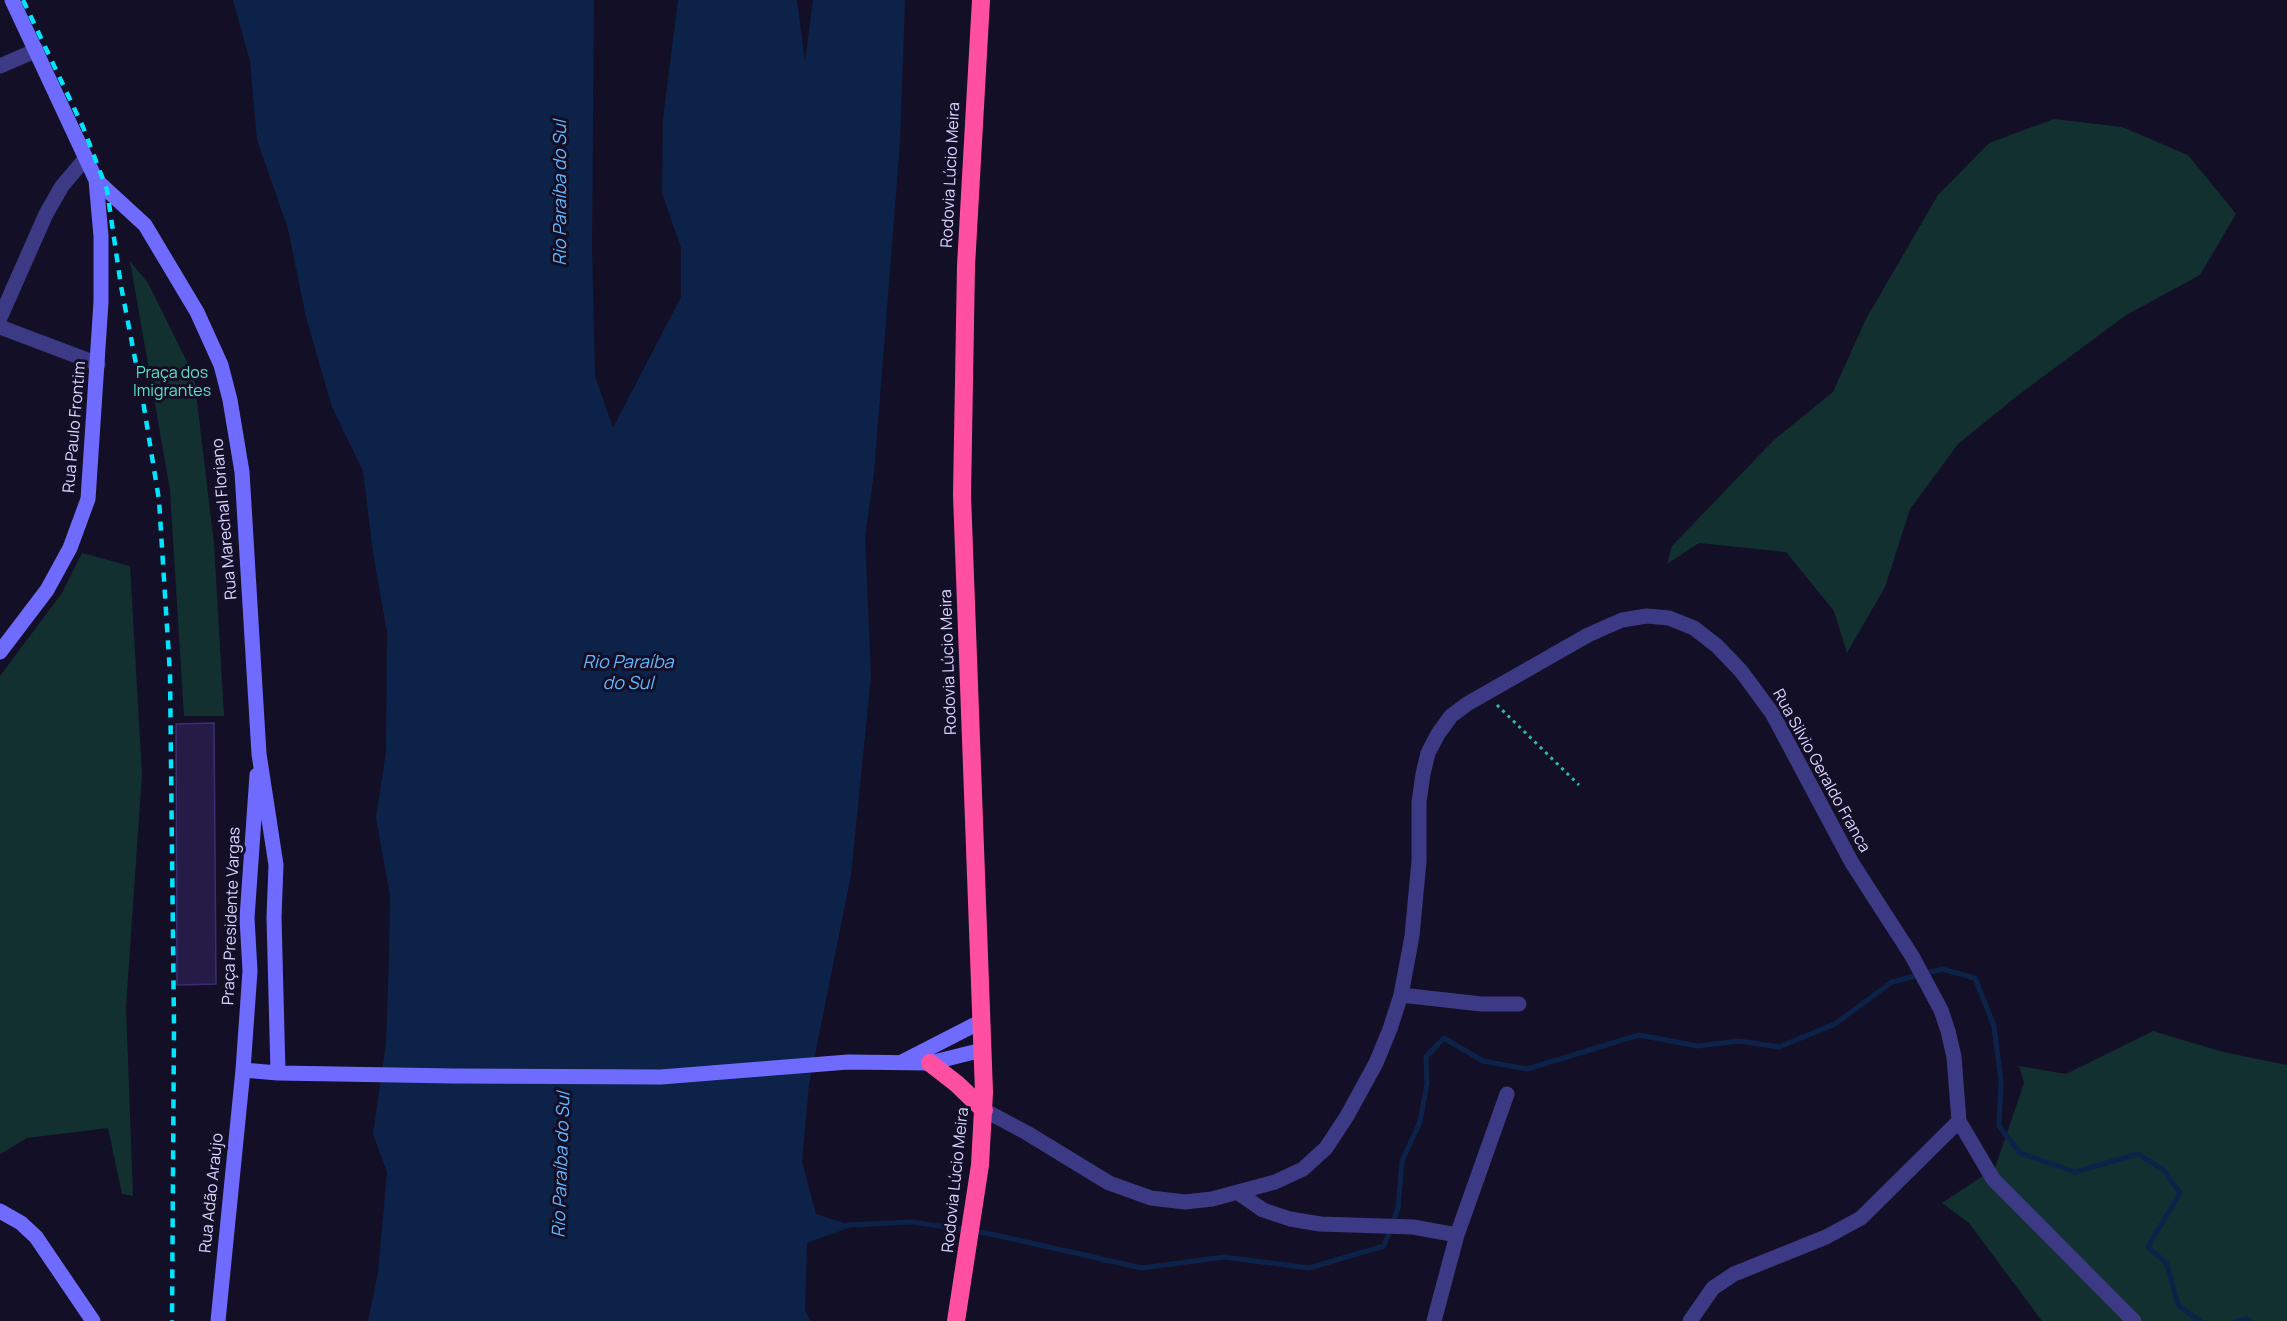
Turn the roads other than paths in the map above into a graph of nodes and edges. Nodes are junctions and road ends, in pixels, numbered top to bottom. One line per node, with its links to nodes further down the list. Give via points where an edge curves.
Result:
1 (12, 0): 3 (main road)
2 (981, 0): 18 (highway, Rodovia Lúcio Meira, via 966,266 963,495)
3 (37, 50): 4 (street); 5 (main road)
4 (0, 66)
5 (85, 159): 6 (main road); 7 (street, via 62,186 46,214)
6 (96, 180): 9 (main road, Rua Paulo Frontim, via 101,247); 11 (main road, Rua Marechal Floriano, via 145,225 196,312 221,364 242,472)
7 (0, 318)
8 (0, 327): 9 (street)
9 (98, 364): 10 (main road, Rua Paulo Frontim, via 88,499 70,548 47,590)
10 (0, 652)
11 (259, 754): 12 (main road, via 276,865); 13 (main road, Praça Presidente Vargas)
12 (274, 917): 13 (main road); 15 (main road)
13 (247, 918): 14 (main road, Praça Presidente Vargas)
14 (250, 971): 15 (main road); 22 (main road, Praça Presidente Vargas)
15 (275, 971): 23 (main road)
16 (1401, 995): 17 (street); 26 (street, Rua Silvio Geraldo Franca, via 1412,936 1419,861 1419,802 1428,753 1451,716 1588,635 1622,620 1669,618 1694,628 1717,646 1772,713 1852,863 1912,956 1941,1010 1954,1057); 27 (street, Rua Silvio Geraldo Franca, via 1376,1063 1326,1148 1303,1169)
17 (1519, 1004)
18 (981, 1021): 19 (highway, Rodovia Lúcio Meira); 21 (main road)
19 (982, 1050): 20 (main road); 25 (highway, Rodovia Lúcio Meira)
20 (930, 1063): 21 (main road); 25 (highway)
21 (897, 1065): 23 (main road, via 848,1062 661,1077)
22 (243, 1070): 23 (main road); 31 (main road, Rua Adão Araújo)
23 (278, 1073)
24 (1507, 1094): 29 (street)
25 (984, 1110): 27 (street, Rua Silvio Geraldo Franca, via 1109,1183 1151,1198 1185,1202); 32 (highway, Rodovia Lúcio Meira, via 974,1215)
26 (1959, 1121): 34 (street, via 1862,1218 1734,1274 1713,1287); 35 (street, via 1993,1179)
27 (1240, 1194): 29 (street, via 1263,1210 1290,1219 1320,1224 1413,1227)
28 (0, 1211): 30 (main road, via 36,1237)
29 (1457, 1235): 33 (street)
30 (93, 1321)
31 (218, 1321)
32 (956, 1321)
33 (1434, 1321)
34 (1690, 1321)
35 (2134, 1321)

